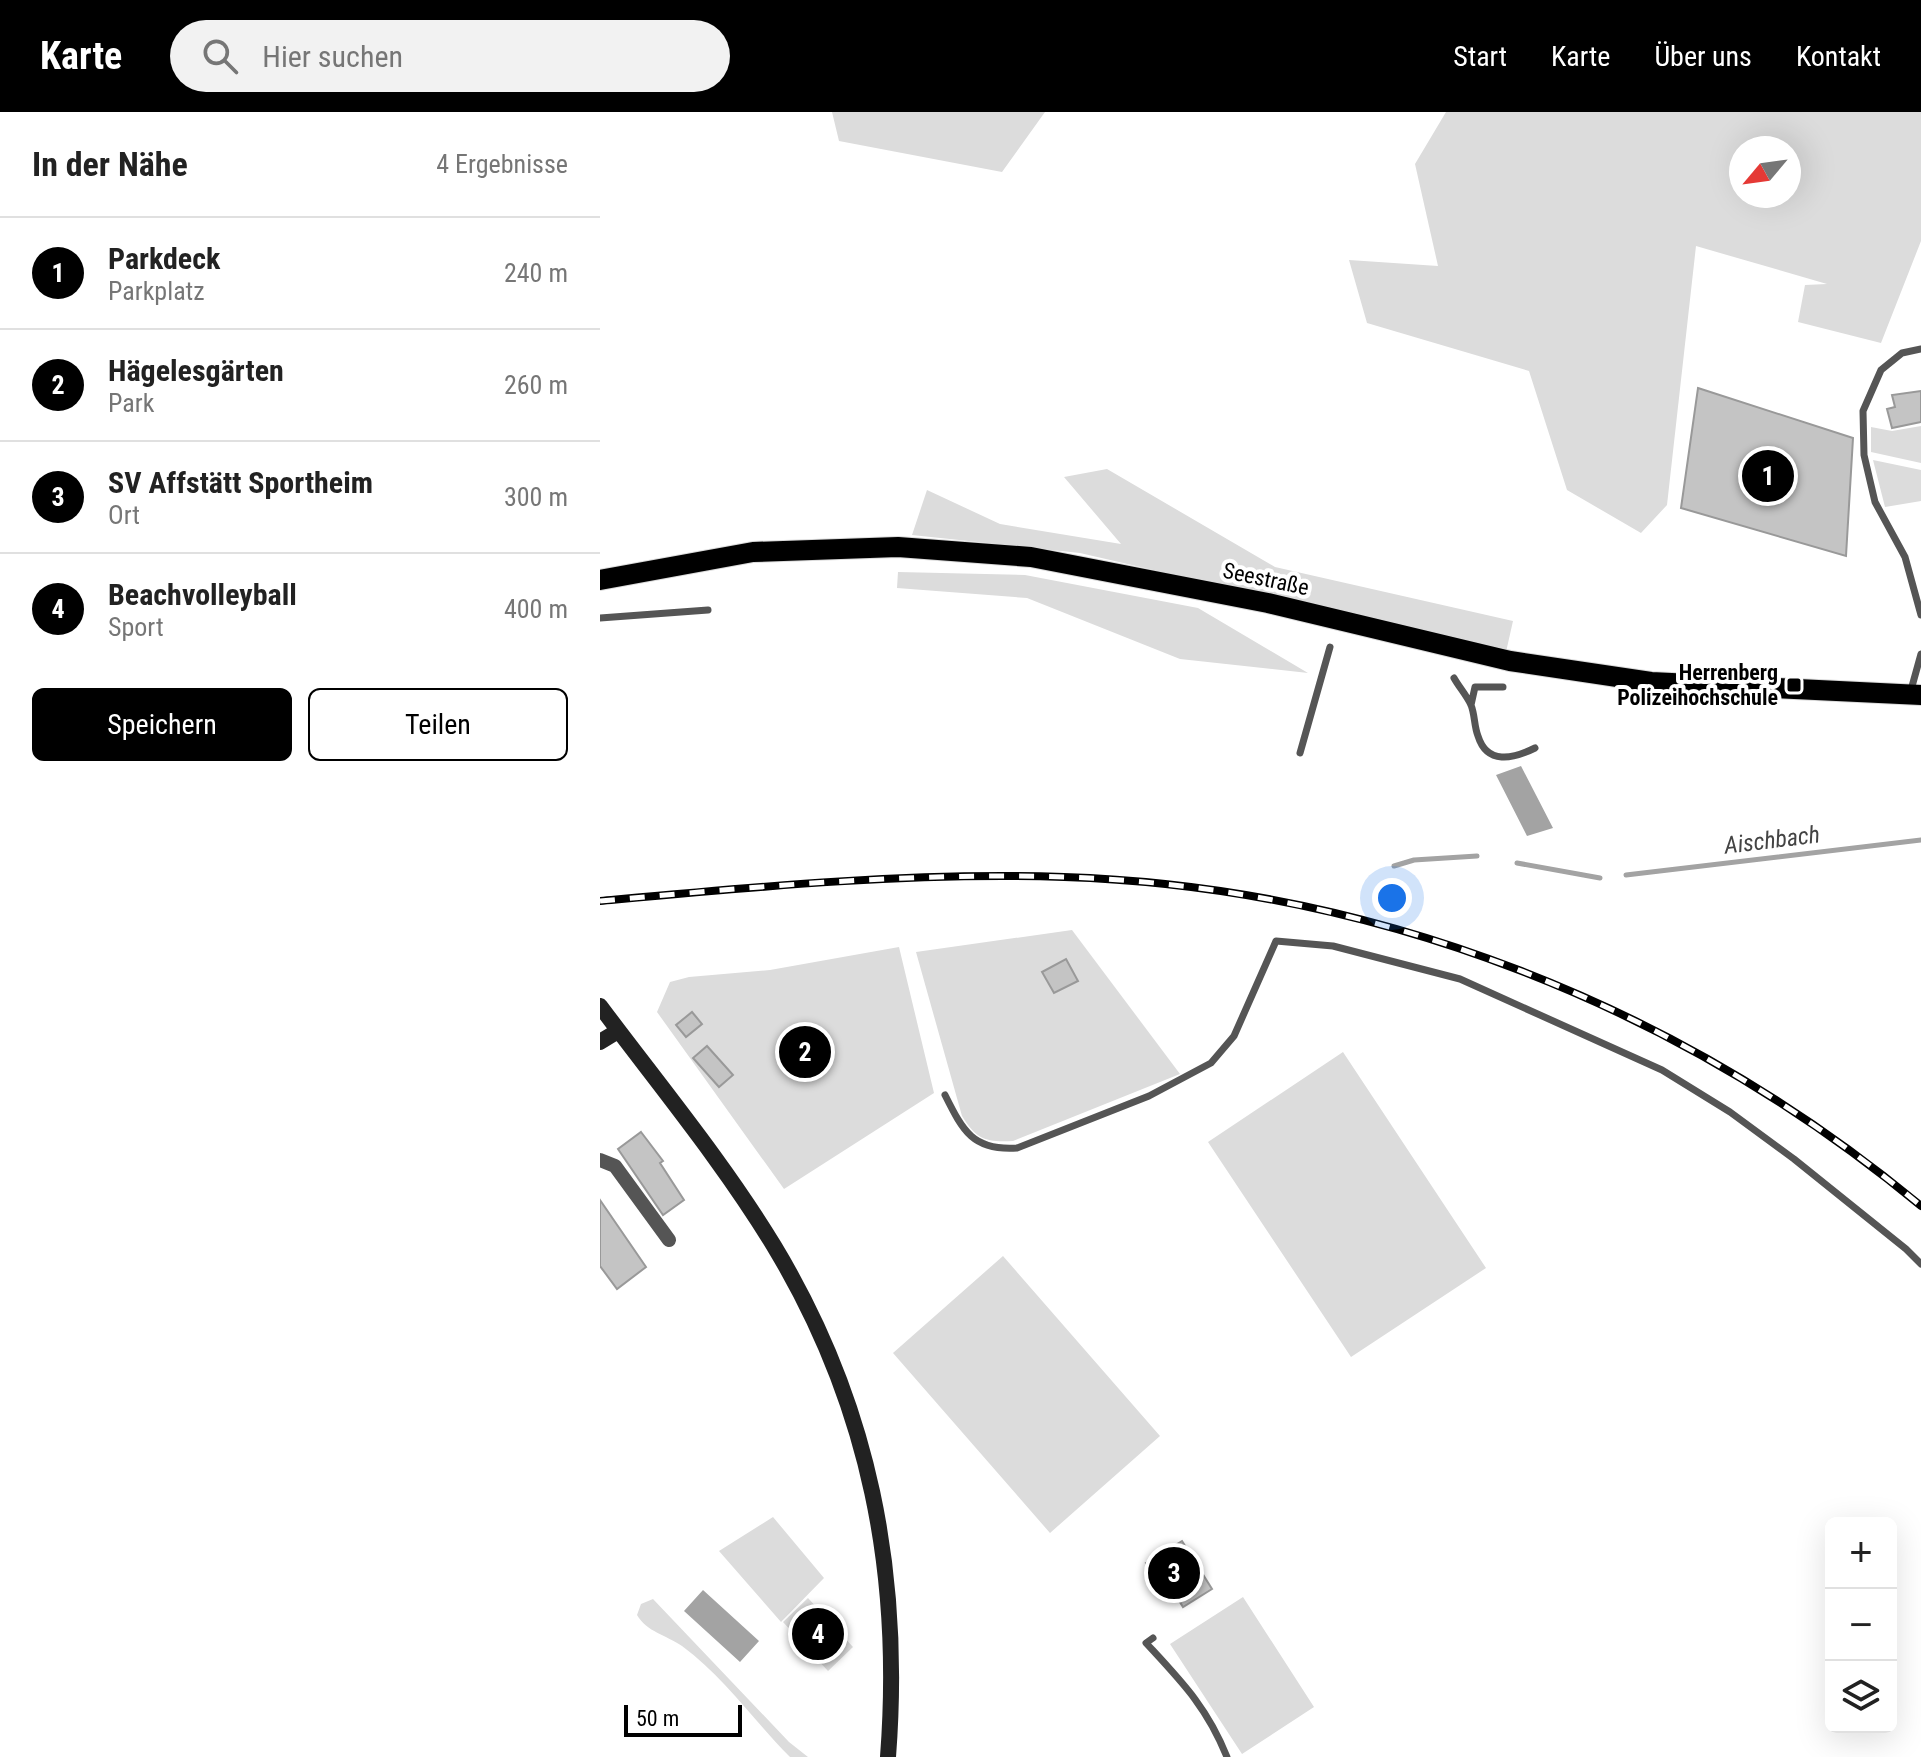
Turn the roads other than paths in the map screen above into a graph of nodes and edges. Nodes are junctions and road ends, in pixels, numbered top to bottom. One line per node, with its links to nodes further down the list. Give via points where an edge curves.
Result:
1 (1921, 349): 2 (lane, via 1902,353 1881,370 1863,411 1864,455 1875,502)
2 (1911, 573): 3 (lane); 6 (lane)
3 (1921, 573)
4 (600, 580): 12 (main road, Seestraße, via 753,552 898,547 1031,557 1268,603 1510,661 1651,682)
5 (708, 610): 7 (lane)
6 (1921, 615)
7 (600, 618)
8 (1330, 647): 15 (lane)
9 (1921, 654): 12 (lane)
10 (1454, 678): 13 (lane)
11 (1503, 687): 13 (lane, via 1475,687)
12 (1916, 694)
13 (1471, 705): 14 (lane, via 1485,752 1498,758)
14 (1535, 748)
15 (1300, 753)
16 (600, 1006): 17 (street)
17 (618, 1031): 18 (street); 24 (street, via 772,1243 817,1327 848,1403 868,1470 886,1569 893,1675)
18 (600, 1042)
19 (945, 1095): 22 (lane, via 976,1142 994,1149 1017,1148 1149,1096 1211,1063 1234,1036 1276,941 1333,946 1460,979 1662,1070 1794,1159)
20 (600, 1160): 21 (street, via 615,1166)
21 (669, 1240)
22 (1921, 1264)
23 (1153, 1638): 25 (lane, via 1146,1643 1196,1697)
24 (888, 1757)
25 (1227, 1757)

